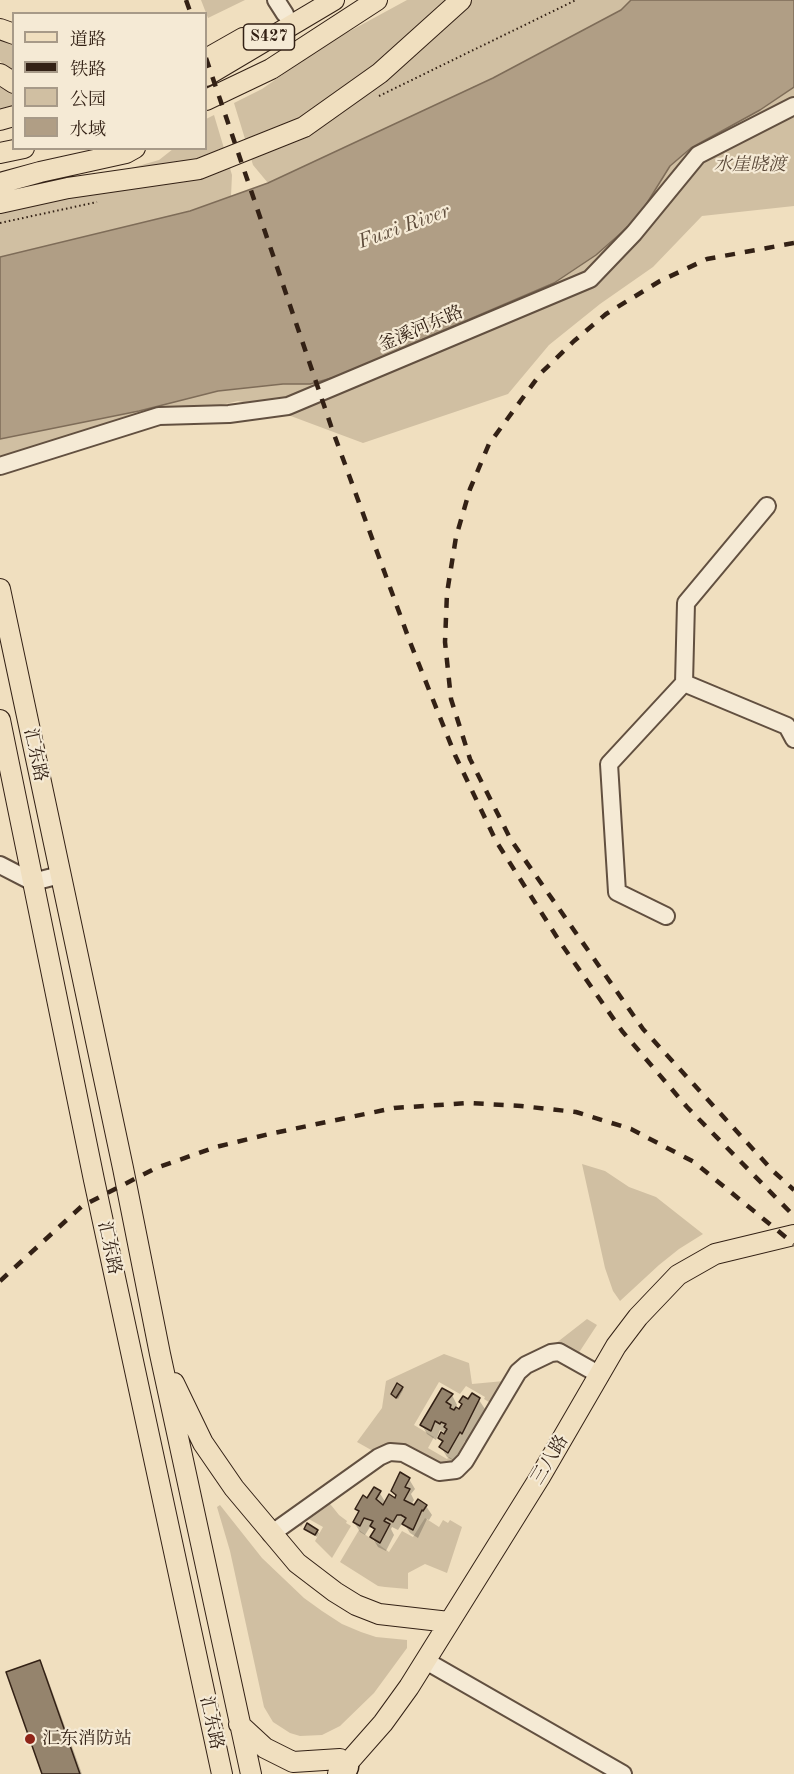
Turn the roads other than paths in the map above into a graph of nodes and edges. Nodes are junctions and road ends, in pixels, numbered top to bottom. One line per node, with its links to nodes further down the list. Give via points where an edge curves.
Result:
1 (310, 0): 5 (main road, S427)
2 (334, 0): 7 (main road, S427)
3 (377, 0): 8 (main road, via 271,69)
4 (461, 0): 12 (main road, via 380,74 304,127 199,169 68,188)
5 (281, 7): 6 (main road, S427)
6 (207, 58)
7 (207, 75)
8 (207, 100)
9 (794, 106): 13 (street, 釜溪河东路, via 698,155 590,279 288,406 230,414 159,416)
10 (131, 150): 11 (main road)
11 (0, 183)
12 (0, 203)
13 (0, 465)
14 (766, 506): 16 (street, via 686,603)
15 (0, 589): 20 (main road, 汇东路)
16 (684, 683): 18 (street); 22 (street, via 609,764 617,892)
17 (0, 720): 21 (main road, 汇东路)
18 (792, 729)
19 (0, 866): 21 (street)
20 (60, 874): 21 (street); 24 (main road, 汇东路)
21 (33, 882): 30 (main road, 汇东路)
22 (666, 916)
23 (794, 1235): 25 (main road, 三八路, via 715,1254 678,1275 638,1317)
24 (160, 1354): 26 (main road, via 203,1443); 29 (main road)
25 (600, 1375): 26 (street, via 559,1352 529,1363 518,1372 456,1470 439,1472 404,1453 390,1452); 27 (main road, 三八路)
26 (271, 1534): 27 (main road, via 297,1563 356,1605 380,1614)
27 (449, 1622): 28 (main road, 三八路)
28 (426, 1661): 31 (main road, 三八路, via 383,1723); 36 (street)
29 (239, 1724): 31 (main road, via 266,1748 293,1762); 34 (main road)
30 (214, 1735): 32 (main road); 33 (main road, 汇东路)
31 (345, 1765): 35 (main road, 三八路)
32 (208, 1774)
33 (222, 1774)
34 (251, 1774)
35 (310, 1774)
36 (623, 1774)

